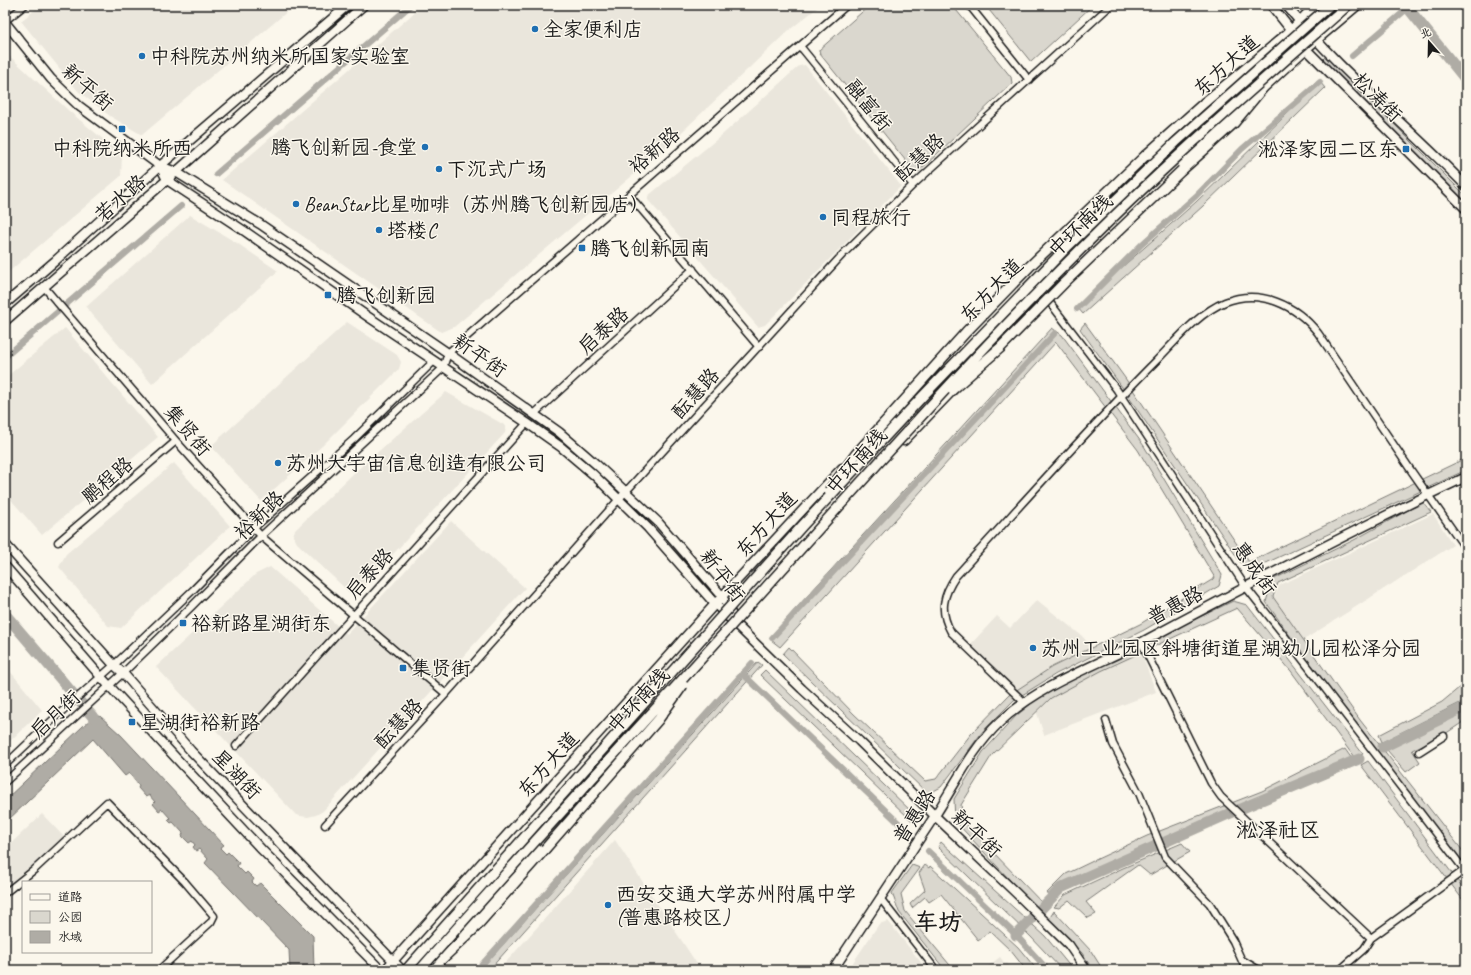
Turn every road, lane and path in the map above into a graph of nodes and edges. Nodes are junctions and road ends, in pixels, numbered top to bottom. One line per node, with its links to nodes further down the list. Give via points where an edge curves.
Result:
1 (25, 5): 13 (street)
2 (348, 5): 22 (main road, 若水路)
3 (364, 5): 23 (main road, 若水路)
4 (847, 5): 17 (street, 裕新路)
5 (968, 5): 20 (street)
6 (1111, 5): 20 (street, 酝慧路)
7 (1271, 5): 15 (main road, 松涛街)
8 (1286, 5): 14 (main road, 松涛街)
9 (1315, 5): 14 (main road, 东方大道)
10 (1330, 5): 48 (highway, 中环南线, bridge, via 1176,142 1067,247)
11 (1348, 5): 42 (highway, 中环南线, bridge, via 1185,150 1075,254)
12 (1358, 5): 16 (main road)
13 (5, 21): 22 (main road, 新平街, via 51,79 80,106)
14 (1299, 22): 15 (main road, 东方大道); 16 (main road, 松涛街)
15 (1291, 30): 18 (main road, 松涛街); 19 (main road, 东方大道)
16 (1316, 40): 18 (main road); 26 (main road, 松涛街)
17 (800, 46): 25 (street, 融富街); 27 (street, 裕新路)
18 (1306, 49): 21 (main road); 28 (main road, 松涛街)
19 (1249, 66): 30 (main road, 东方大道); 48 (highway, bridge, via 1146,155 1029,267 966,332 856,454)
20 (1029, 80): 25 (street, 酝慧路)
21 (1262, 89): 32 (main road); 42 (highway, bridge, via 1234,123 1064,283 1000,348)
22 (160, 166): 23 (main road, 新平街); 24 (main road, 新平街); 33 (main road, 若水路)
23 (176, 172): 24 (main road, 若水路); 36 (main road, 新平街, via 260,224)
24 (167, 180): 31 (main road, 若水路); 37 (main road, 新平街)
25 (913, 184): 35 (street, 酝慧路, via 844,252)
26 (1466, 186)
27 (629, 195): 29 (street); 36 (street, 裕新路)
28 (1466, 209)
29 (693, 269): 35 (street); 40 (street, 启泰路)
30 (1029, 275): 32 (street, 惠成街); 56 (main road, 东方大道, via 806,505)
31 (44, 287): 34 (main road, 若水路); 43 (street, 集贤街)
32 (1045, 295): 39 (street, 惠成街); 59 (main road, via 908,437)
33 (5, 304)
34 (5, 321)
35 (759, 347): 45 (street, 酝慧路)
36 (448, 353): 37 (main road, 裕新路); 38 (street); 40 (main road, 新平街)
37 (434, 361): 38 (main road, 新平街); 49 (street, 裕新路, via 354,439)
38 (444, 368): 41 (main road, 新平街); 50 (street, 裕新路)
39 (1121, 396): 46 (street, via 1208,311 1224,302 1239,298 1275,300 1297,311 1318,333); 55 (street, 惠成街); 67 (street, via 956,576 945,596 945,619 951,632)
40 (534, 414): 45 (main road, 新平街, via 559,432)
41 (527, 423): 47 (main road, 新平街, via 594,475); 58 (street, 启泰路)
42 (914, 423): 61 (highway, 中环南线, bridge)
43 (176, 441): 49 (street, 集贤街); 51 (street, 鹏程路)
44 (1466, 477): 46 (main road, 普惠路)
45 (627, 492): 47 (street, 酝慧路); 56 (main road, 新平街, via 658,522)
46 (1428, 495): 53 (street); 55 (main road, 普惠路)
47 (619, 500): 57 (main road, 新平街, via 648,528); 66 (street, 酝慧路)
48 (803, 525): 87 (highway, 中环南线, bridge)
49 (254, 528): 50 (street, 集贤街); 62 (street, 裕新路)
50 (261, 536): 58 (street, 集贤街); 63 (street, 裕新路)
51 (58, 542)
52 (5, 544): 62 (main road, 星湖街)
53 (1466, 549)
54 (5, 566): 64 (main road, 星湖街)
55 (1245, 586): 60 (main road, 普惠路); 76 (street, 惠成街)
56 (722, 596): 57 (main road, 东方大道); 59 (main road, 新平街)
57 (714, 604): 59 (main road, 新平街); 82 (main road, 东方大道)
58 (353, 615): 66 (street, 集贤街); 70 (street, 启泰路)
59 (737, 624): 74 (main road, 新平街); 80 (main road)
60 (1141, 642): 67 (main road, 普惠路, via 1048,687); 79 (street, via 1211,783 1221,797)
61 (708, 651): 80 (highway, bridge, via 658,720 474,929); 88 (highway, 中环南线, bridge)
62 (114, 665): 63 (main road, 星湖街); 64 (street, 裕新路)
63 (123, 673): 65 (street, 裕新路); 82 (main road, 星湖街, via 191,751)
64 (101, 677): 65 (main road, 星湖街); 72 (street, 启月街)
65 (110, 686): 73 (street, 启月街); 84 (main road, 星湖街, via 262,850)
66 (446, 694): 75 (street, 酝慧路)
67 (1024, 702): 74 (main road, 普惠路, via 999,723 980,744)
68 (1106, 720): 81 (street, via 1113,744 1139,793 1165,857 1210,904)
69 (1444, 736): 71 (street)
70 (236, 746)
71 (1419, 752)
72 (5, 765)
73 (5, 782)
74 (935, 816): 78 (main road, 普惠路); 92 (main road, 新平街, via 1069,945)
75 (325, 825)
76 (1466, 871): 79 (street)
77 (5, 893): 83 (street, via 34,870 107,802 185,882 214,916 211,922)
78 (880, 898): 90 (main road, 普惠路); 91 (street)
79 (1371, 938): 95 (street, via 1364,949)
80 (441, 960): 89 (main road)
81 (1242, 960): 93 (street); 94 (street)
82 (393, 961): 85 (main road, 东方大道); 86 (main road, 星湖街)
83 (160, 970)
84 (381, 970)
85 (385, 970)
86 (402, 970)
87 (406, 970)
88 (420, 970)
89 (432, 970)
90 (833, 970)
91 (936, 970)
92 (1086, 970)
93 (1246, 970)
94 (1259, 970)
95 (1340, 970)

